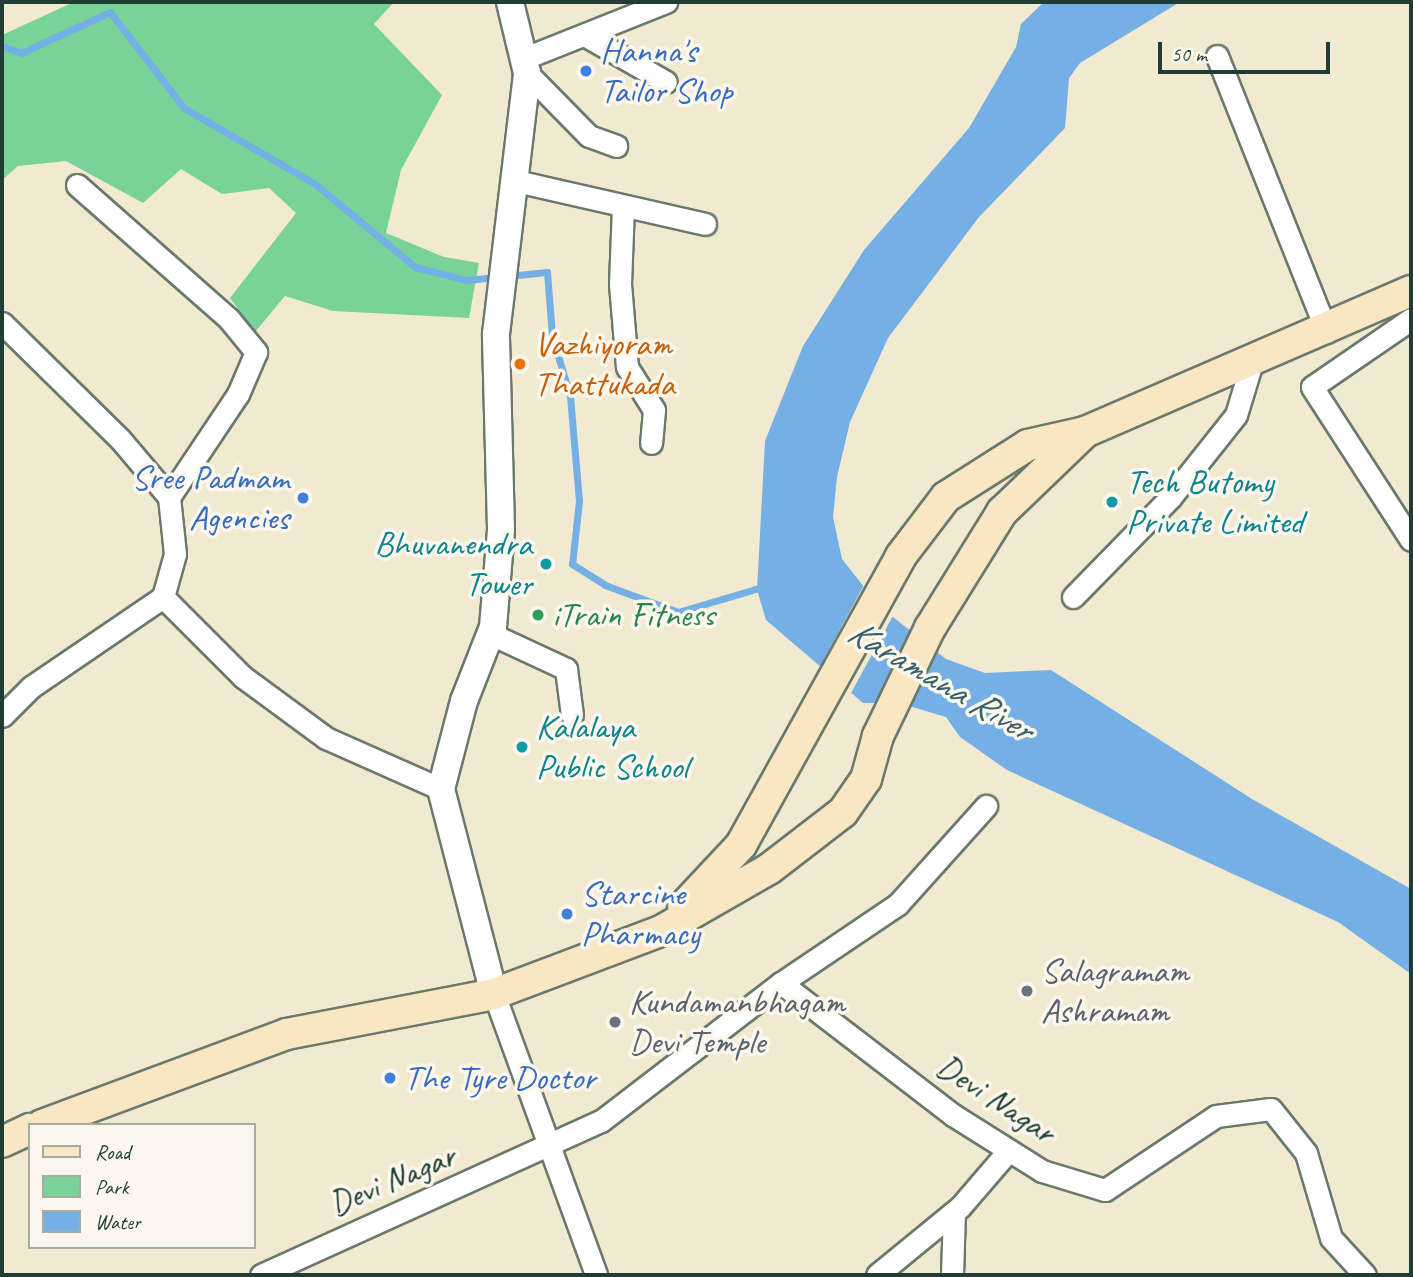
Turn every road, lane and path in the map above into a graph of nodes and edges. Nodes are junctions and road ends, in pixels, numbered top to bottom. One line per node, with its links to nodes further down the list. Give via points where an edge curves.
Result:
1 (510, 2): 5 (street)
2 (666, 2): 3 (street)
3 (586, 36): 5 (street); 6 (street)
4 (1217, 56): 15 (street)
5 (526, 66): 7 (street, via 589,136); 8 (street)
6 (666, 82)
7 (615, 146)
8 (512, 180): 10 (street); 23 (street, via 500,277 501,529)
9 (77, 185): 19 (street, via 229,319 256,352 238,394)
10 (623, 206): 11 (street); 18 (street, via 620,284 627,367 654,410)
11 (705, 224)
12 (1411, 291): 15 (main road)
13 (1411, 319): 20 (street, via 1312,387)
14 (2, 323): 19 (street, via 120,439)
15 (1326, 332): 16 (main road)
16 (1252, 362): 17 (main road); 22 (street, via 1236,415 1170,498)
17 (1086, 432): 28 (main road, via 1002,512 878,736 866,779 843,812 769,869); 28 (main road, via 1028,445 946,497 901,556 741,845)
18 (651, 443)
19 (169, 497): 21 (street, via 175,554)
20 (1411, 540)
21 (163, 597): 25 (street, via 32,687); 26 (street, via 243,677 326,738)
22 (1073, 597)
23 (491, 634): 24 (street, via 565,669); 26 (street, via 464,701)
24 (572, 715)
25 (2, 716)
26 (441, 789): 30 (street)
27 (986, 806): 29 (street, via 898,904)
28 (661, 931): 30 (main road)
29 (781, 983): 34 (street, Devi Nagar, via 601,1121); 35 (street, Devi Nagar)
30 (494, 994): 31 (main road, via 287,1034); 34 (street)
31 (47, 1123)
32 (28, 1130): 33 (main road)
33 (2, 1142)
34 (550, 1148): 37 (street, Devi Nagar); 38 (street)
35 (1009, 1150): 36 (street); 41 (street, Devi Nagar, via 1042,1171 1105,1190 1216,1116 1271,1109 1306,1153 1331,1238)
36 (954, 1212): 39 (street); 40 (street)
37 (261, 1275)
38 (596, 1275)
39 (877, 1275)
40 (952, 1275)
41 (1365, 1275)

